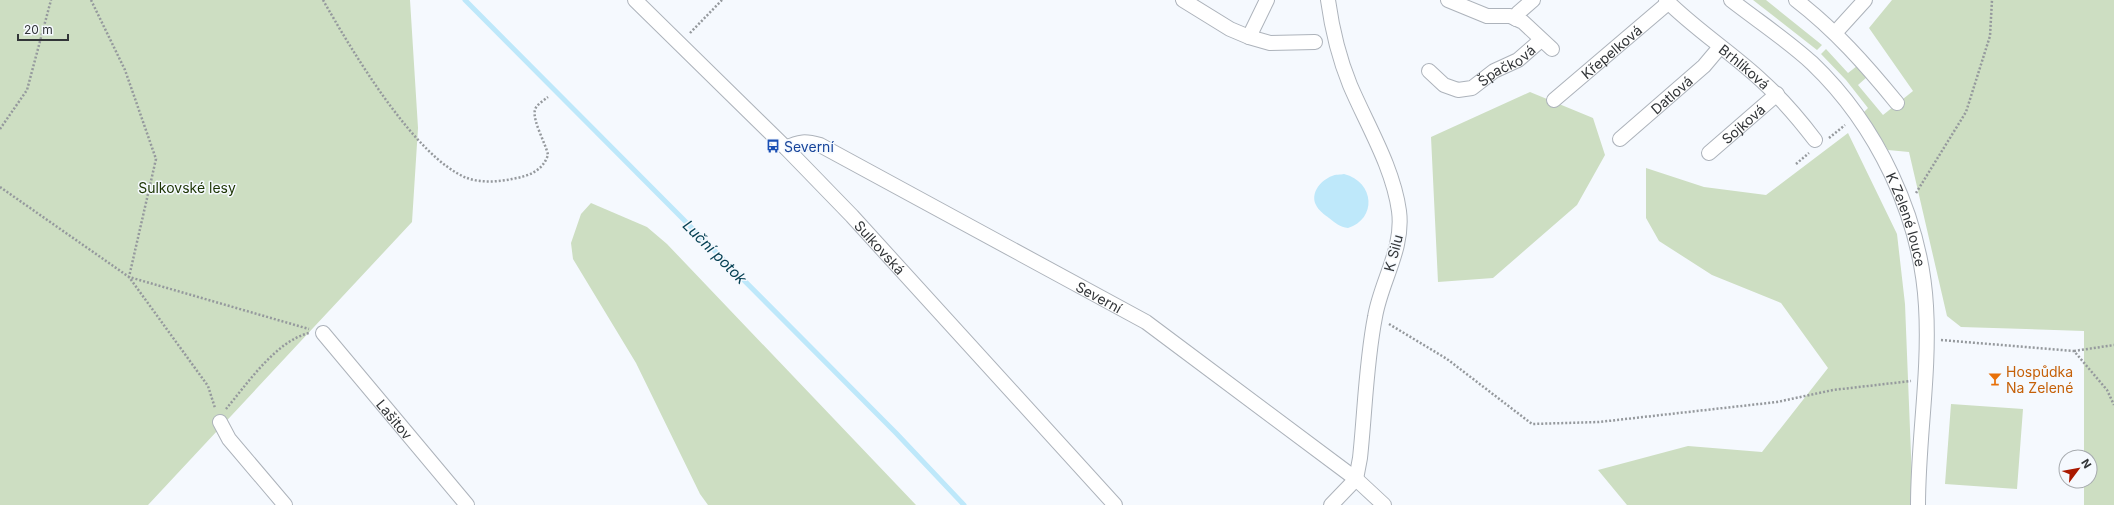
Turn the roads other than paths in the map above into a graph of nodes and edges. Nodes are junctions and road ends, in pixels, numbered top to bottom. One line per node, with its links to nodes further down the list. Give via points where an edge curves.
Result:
1 (635, 0): 24 (street, Sulkovská)
2 (1183, 0): 13 (street, via 1230,29)
3 (1267, 0): 13 (street)
4 (1328, 0): 28 (street, K Silu, via 1332,29 1349,83 1386,166 1399,212 1397,248 1375,316)
5 (1448, 0): 11 (street, Špačková, via 1487,16 1510,16)
6 (1533, 0): 11 (street, via 1518,13)
7 (1731, 0): 34 (street, K Zelené louce, via 1792,45 1834,87 1857,115 1878,149 1906,210 1922,273 1926,306)
8 (1796, 0): 12 (street)
9 (1865, 0): 12 (street)
10 (1667, 1): 16 (street, Brhlíková); 20 (street, Křepelková)
11 (1516, 19): 14 (street, Špačková, via 1523,22)
12 (1835, 33): 21 (street)
13 (1249, 37): 15 (street, via 1270,42)
14 (1541, 40): 17 (street, Špačková); 18 (street, Špačková, via 1518,60 1494,71 1472,88 1458,90 1444,85)
15 (1315, 42)
16 (1720, 47): 19 (street, Brhlíková); 22 (street, Datlová, via 1704,66)
17 (1552, 49)
18 (1429, 72)
19 (1777, 94): 23 (street, Brhlíková); 25 (street, Sojková)
20 (1554, 100)
21 (1897, 103)
22 (1620, 139)
23 (1815, 140)
24 (786, 148): 28 (street, Severní, via 798,141 820,145 1146,322); 31 (street, Sulkovská, via 852,216)
25 (1709, 153)
26 (323, 334): 30 (street, Lašitov)
27 (220, 422): 29 (street, via 229,439)
28 (1356, 479): 32 (street); 33 (street, Severní)
29 (285, 505)
30 (467, 505)
31 (1115, 505)
32 (1331, 505)
33 (1384, 505)
34 (1918, 505)

